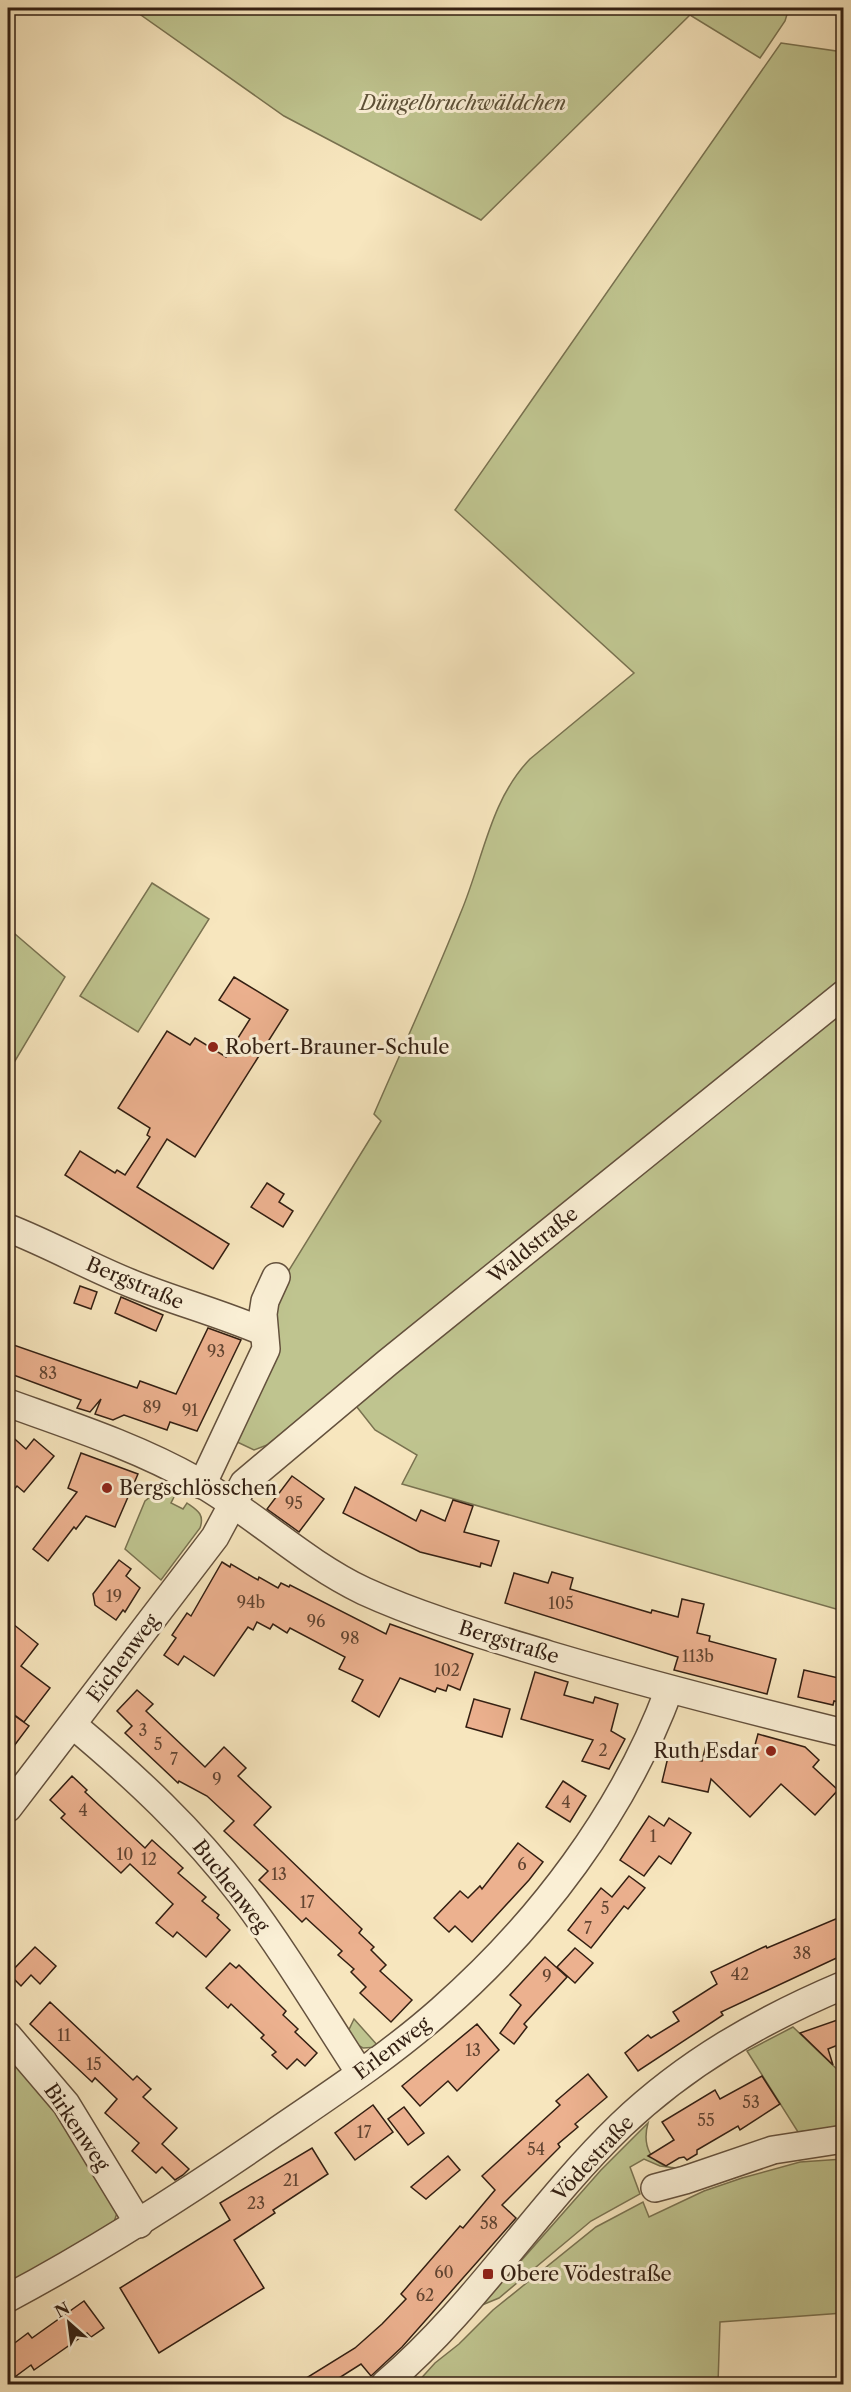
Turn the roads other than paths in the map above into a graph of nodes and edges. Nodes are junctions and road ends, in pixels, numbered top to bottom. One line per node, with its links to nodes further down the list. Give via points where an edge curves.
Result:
1 (843, 994): 7 (street, Waldstraße, via 356,1388 244,1483)
2 (8, 1228): 4 (street, Bergstraße, via 128,1282)
3 (276, 1277): 4 (street, via 265,1301)
4 (264, 1332): 6 (street, via 266,1349)
5 (8, 1403): 6 (street, Bergstraße, via 100,1436)
6 (202, 1485): 7 (street, Bergstraße)
7 (231, 1504): 8 (street, Bergstraße, via 317,1565 363,1590 473,1632); 9 (street, Eichenweg, via 215,1537)
8 (669, 1690): 10 (street, Bergstraße); 14 (street, Erlenweg, via 640,1759 560,1882 474,1980)
9 (73, 1725): 11 (street, Eichenweg); 14 (street, Buchenweg, via 152,1794 211,1857 285,1957)
10 (843, 1733)
11 (8, 1808)
12 (843, 1985): 19 (street, Vödestraße, via 739,2035 654,2096 599,2149 439,2333)
13 (8, 2036): 17 (street, Birkenweg, via 66,2104)
14 (360, 2073): 17 (street, Erlenweg)
15 (843, 2139): 16 (street, via 773,2150)
16 (655, 2188)
17 (139, 2224): 18 (street, Erlenweg)
18 (8, 2298)
19 (385, 2385)

